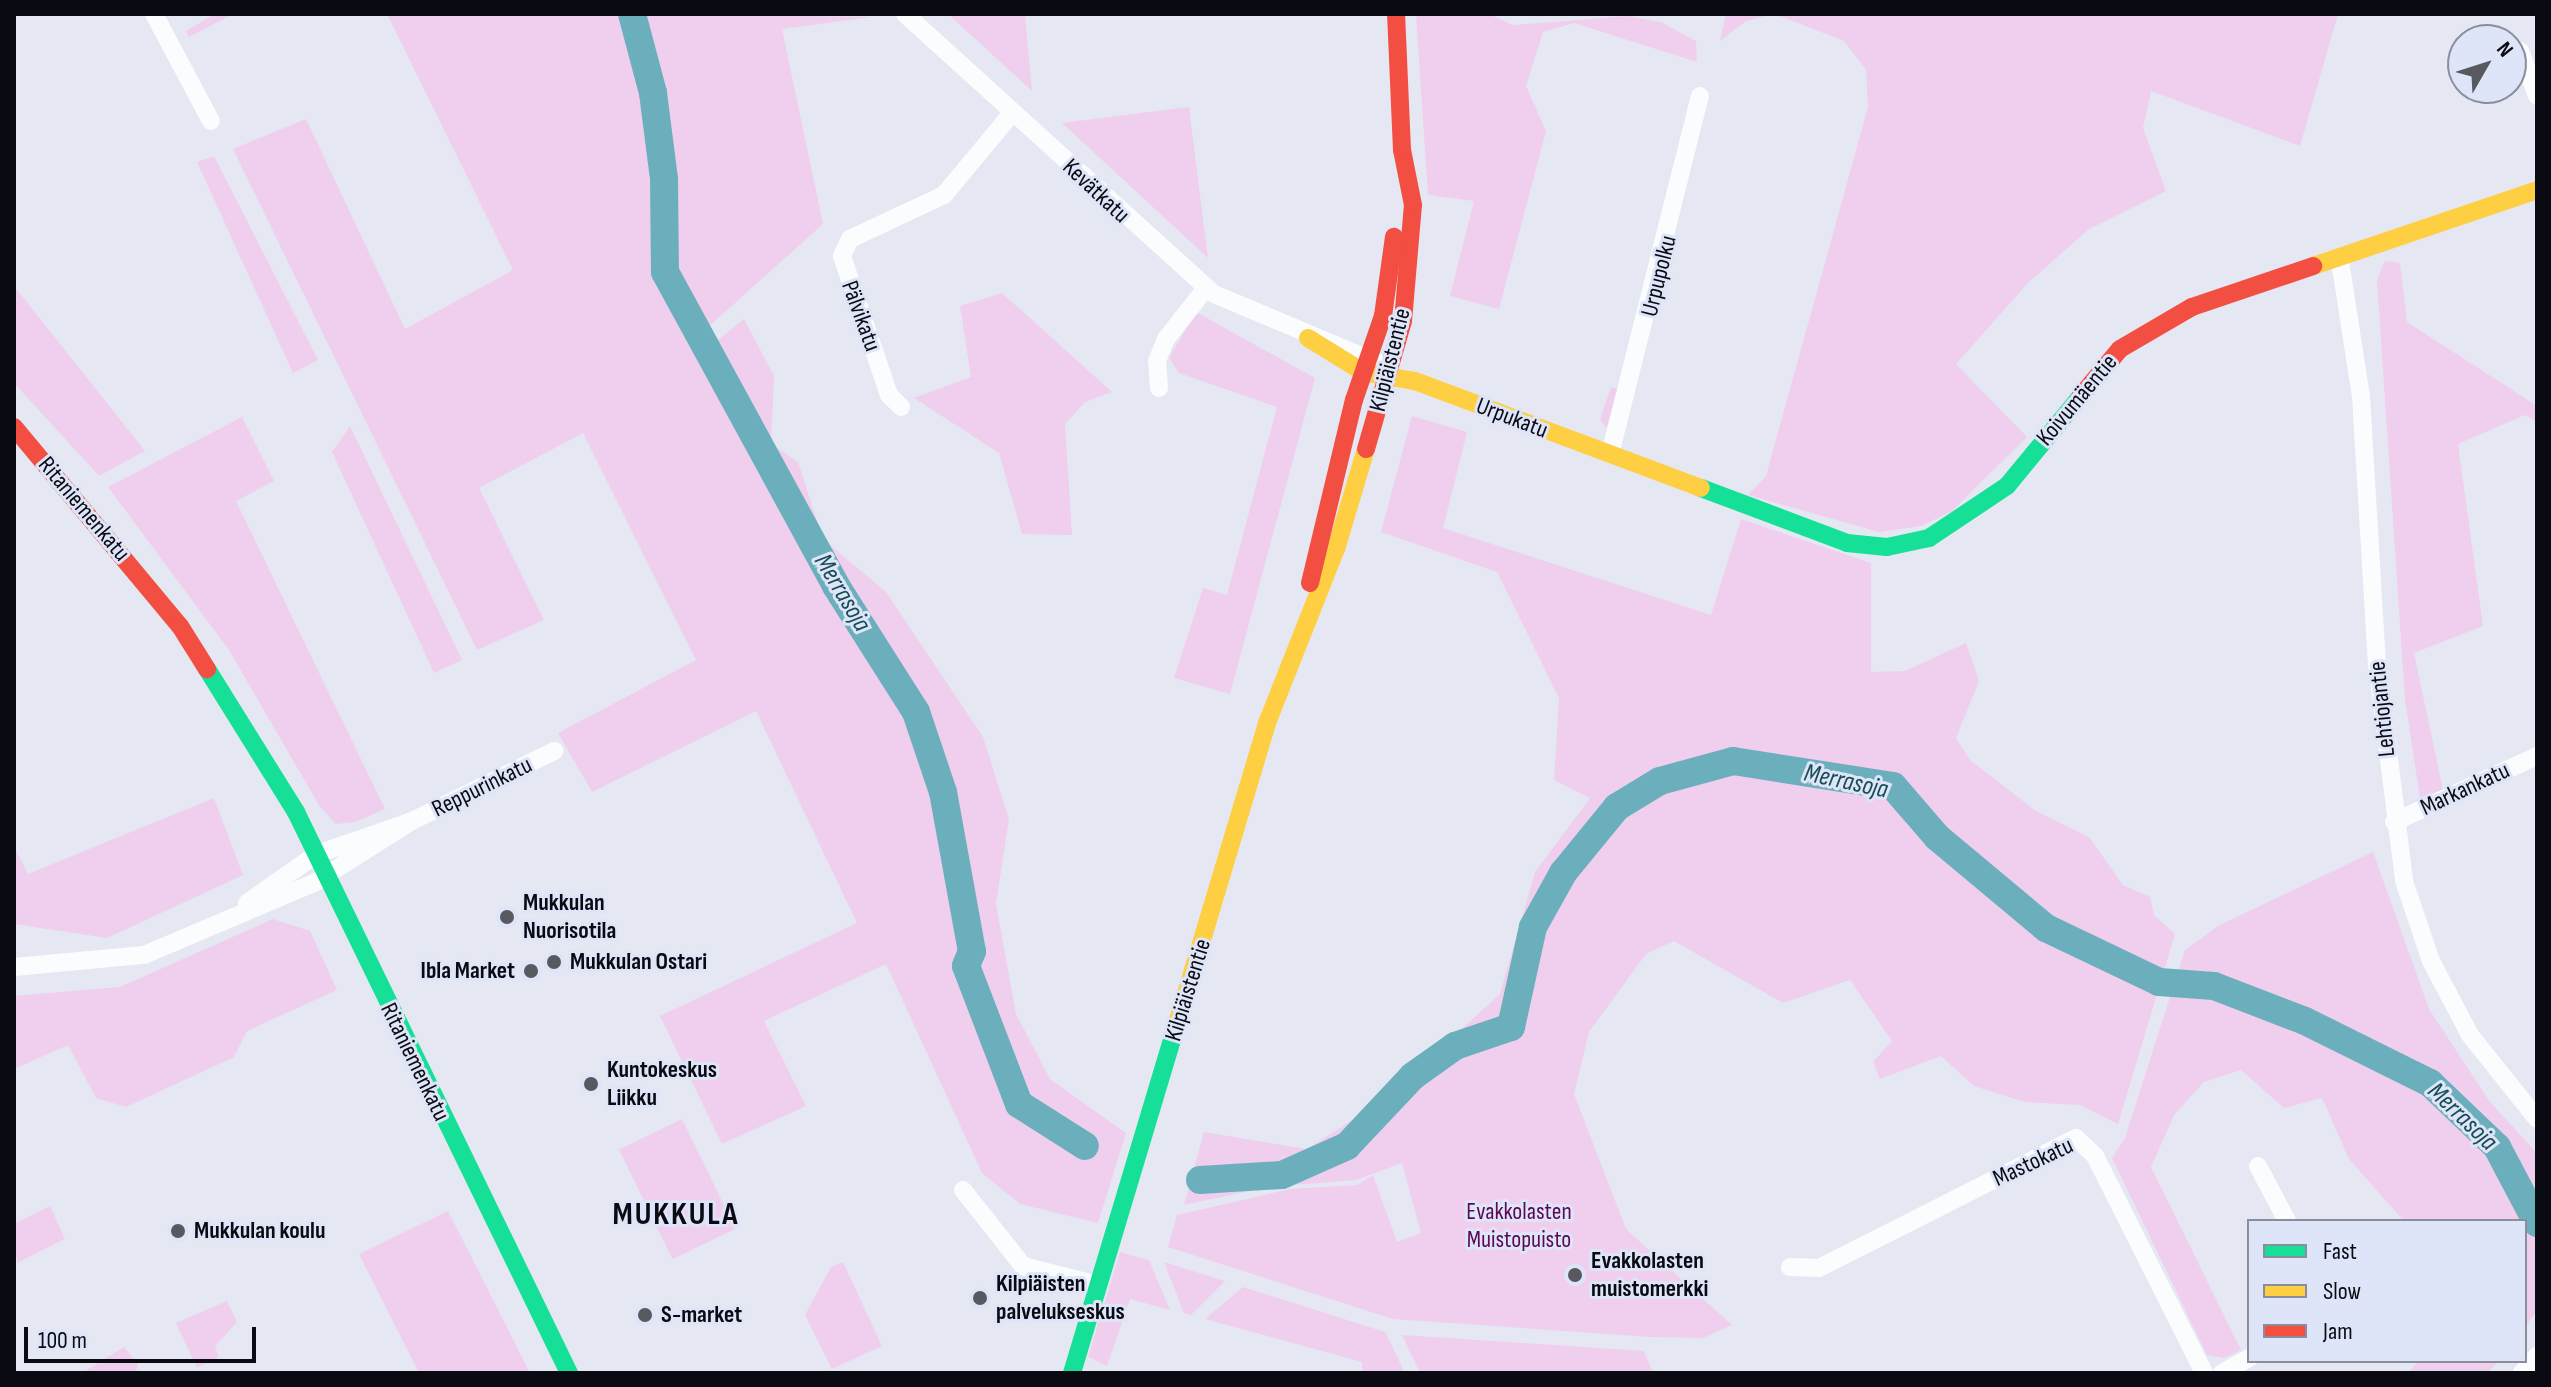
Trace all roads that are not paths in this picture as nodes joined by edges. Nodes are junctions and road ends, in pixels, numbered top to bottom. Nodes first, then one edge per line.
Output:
1 (154, 14) edge
2 (905, 14) edge
3 (1396, 14) edge
4 (2527, 70) edge
5 (1700, 96) dead end
6 (2537, 96) edge
7 (1012, 113) junction
8 (211, 121) dead end
9 (1402, 150) junction
10 (2537, 190) edge
11 (2340, 261) junction
12 (1206, 288) junction
13 (1366, 363) junction
14 (1390, 373) junction
15 (1159, 388) dead end
16 (901, 407) dead end
17 (14, 427) edge
18 (1610, 454) junction
19 (1634, 464) joint
20 (1307, 607) junction
21 (554, 751) dead end
22 (2537, 756) edge
23 (410, 822) junction
24 (2394, 822) junction
25 (310, 858) junction
26 (322, 880) junction
27 (242, 908) junction
28 (14, 967) edge
29 (2537, 1119) edge
30 (2258, 1166) dead end
31 (963, 1190) dead end
32 (2286, 1219) edge
33 (1790, 1267) dead end
34 (1098, 1285) junction
35 (2537, 1356) edge
36 (2247, 1359) edge
37 (555, 1373) edge
38 (569, 1373) edge
39 (1072, 1373) edge
40 (2204, 1373) edge
41 (2222, 1373) edge
42 (2522, 1373) edge

1 - 8 street
2 - 7 street, Kevätkatu
3 - 9 street, Kilpiäistentie
4 - 6 street
5 - 18 street, Urpupolku
7 - 12 street, Kevätkatu
7 - 16 street, Pälvikatu
9 - 13 street, Kilpiäistentie
9 - 14 street, Kilpiäistentie
10 - 11 street, Koivumäentie
11 - 19 street, Koivumäentie
11 - 24 street, Lehtiojantie
12 - 13 street, Kevätkatu
12 - 15 street
13 - 14 street, Kevätkatu
13 - 20 street, Kilpiäistentie
14 - 18 street, Urpukatu
14 - 20 street, Kilpiäistentie
17 - 25 street, Ritaniemenkatu
18 - 19 street, Urpukatu
20 - 34 street, Kilpiäistentie
21 - 23 street, Reppurinkatu
22 - 24 street, Markankatu
23 - 25 street, Reppurinkatu
23 - 26 street, Reppurinkatu
24 - 29 street, Lehtiojantie
25 - 26 street, Ritaniemenkatu
25 - 27 street, Reppurinkatu
26 - 27 street, Reppurinkatu
26 - 37 street, Ritaniemenkatu
26 - 38 street, Ritaniemenkatu
27 - 28 street
30 - 32 street
31 - 34 street
33 - 40 street, Mastokatu
34 - 39 street, Kilpiäistentie
35 - 42 street
36 - 41 street

